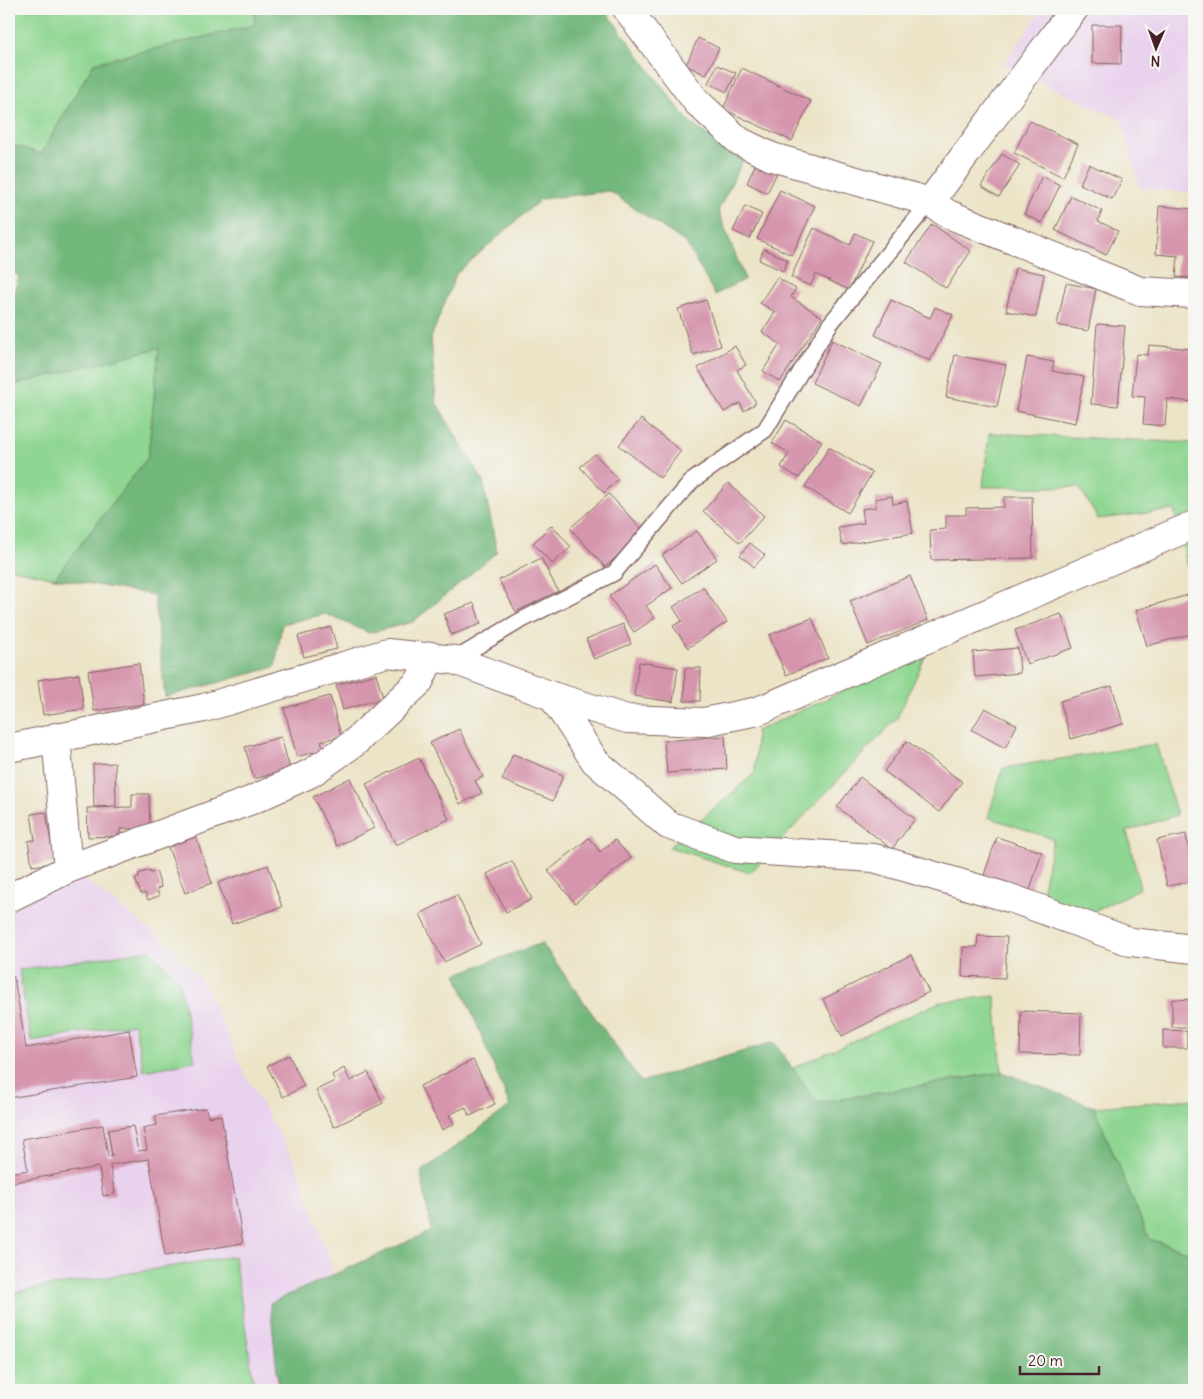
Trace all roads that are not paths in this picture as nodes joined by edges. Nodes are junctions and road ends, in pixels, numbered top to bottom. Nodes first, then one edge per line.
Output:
1 (627, 9) edge
2 (1074, 9) edge
3 (930, 202) junction
4 (1194, 294) edge
5 (1194, 526) edge
6 (442, 658) junction
7 (552, 696) junction
8 (56, 737) junction
9 (9, 748) edge
10 (68, 869) junction
11 (9, 898) edge
12 (1194, 949) edge

1 - 3 street
2 - 3 street
3 - 4 street
3 - 6 lane
5 - 7 street
6 - 7 street
6 - 8 street
6 - 10 street
7 - 12 street
8 - 9 street
8 - 10 street
10 - 11 street

